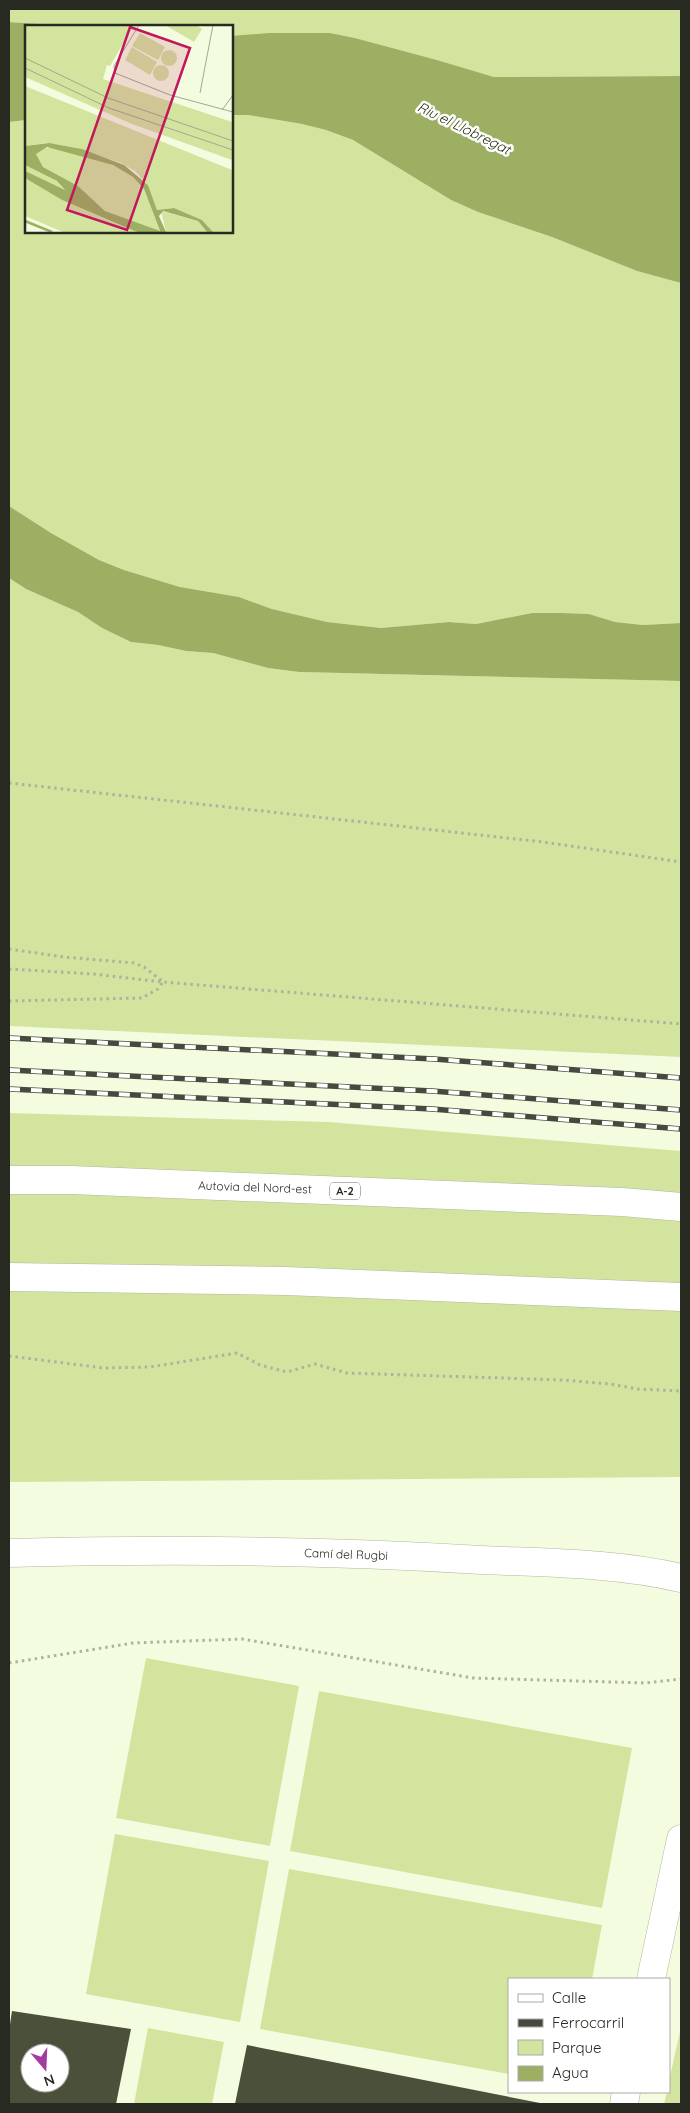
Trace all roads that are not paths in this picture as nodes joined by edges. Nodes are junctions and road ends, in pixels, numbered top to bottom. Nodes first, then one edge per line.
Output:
1 (9, 1180) edge
2 (681, 1207) edge
3 (9, 1277) edge
4 (681, 1297) edge
5 (9, 1553) edge
6 (681, 1578) edge
7 (681, 1839) edge
8 (651, 1978) edge

1 - 2 main road, Autovia del Nord-est / A-2
3 - 4 main road
5 - 6 main road, Camí del Rugbi
7 - 8 main road

